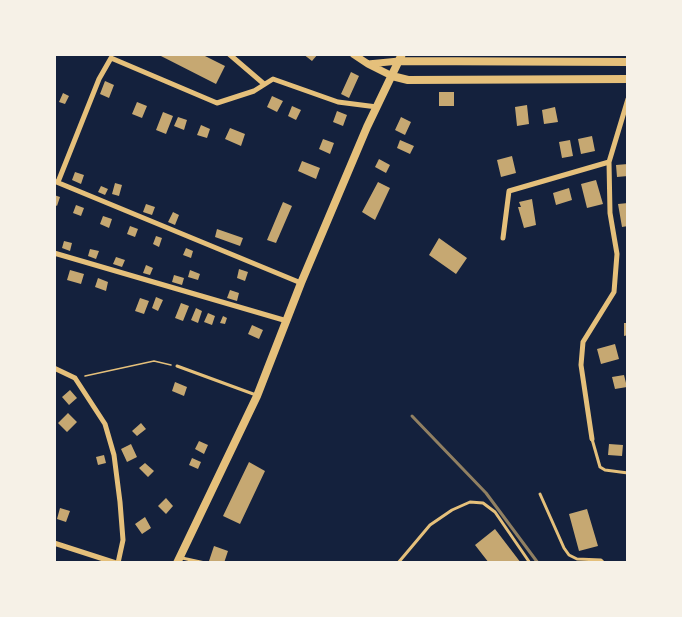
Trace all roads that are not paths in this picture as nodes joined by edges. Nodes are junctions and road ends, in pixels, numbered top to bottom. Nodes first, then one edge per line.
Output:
1 (229, 54) edge
2 (353, 54) edge
3 (401, 57) edge
4 (628, 63) edge
5 (368, 64) junction
6 (392, 76) junction
7 (628, 79) edge
8 (264, 84) junction
9 (628, 99) edge
10 (377, 107) junction
11 (609, 162) junction
12 (56, 181) edge
13 (504, 238) dead end
14 (54, 253) edge
15 (301, 283) junction
16 (286, 321) junction
17 (177, 366) road end
18 (54, 368) edge
19 (257, 396) junction
20 (592, 440) joint
21 (628, 473) edge
22 (540, 494) dead end
23 (54, 543) edge
24 (179, 560) edge
25 (117, 563) edge
26 (206, 563) edge
27 (398, 563) edge
28 (530, 563) edge
29 (604, 563) edge

1 - 8 street
2 - 5 street
3 - 4 main road
3 - 5 street
3 - 6 main road
5 - 6 street
6 - 7 main road
6 - 10 main road
8 - 10 street
8 - 12 street
9 - 11 street
10 - 15 main road
11 - 13 street
11 - 20 street
12 - 15 street
14 - 16 street
15 - 16 main road
16 - 19 main road
17 - 19 lane
18 - 25 street
19 - 24 main road
20 - 21 lane
22 - 29 lane
23 - 25 street
24 - 26 lane
27 - 28 lane

